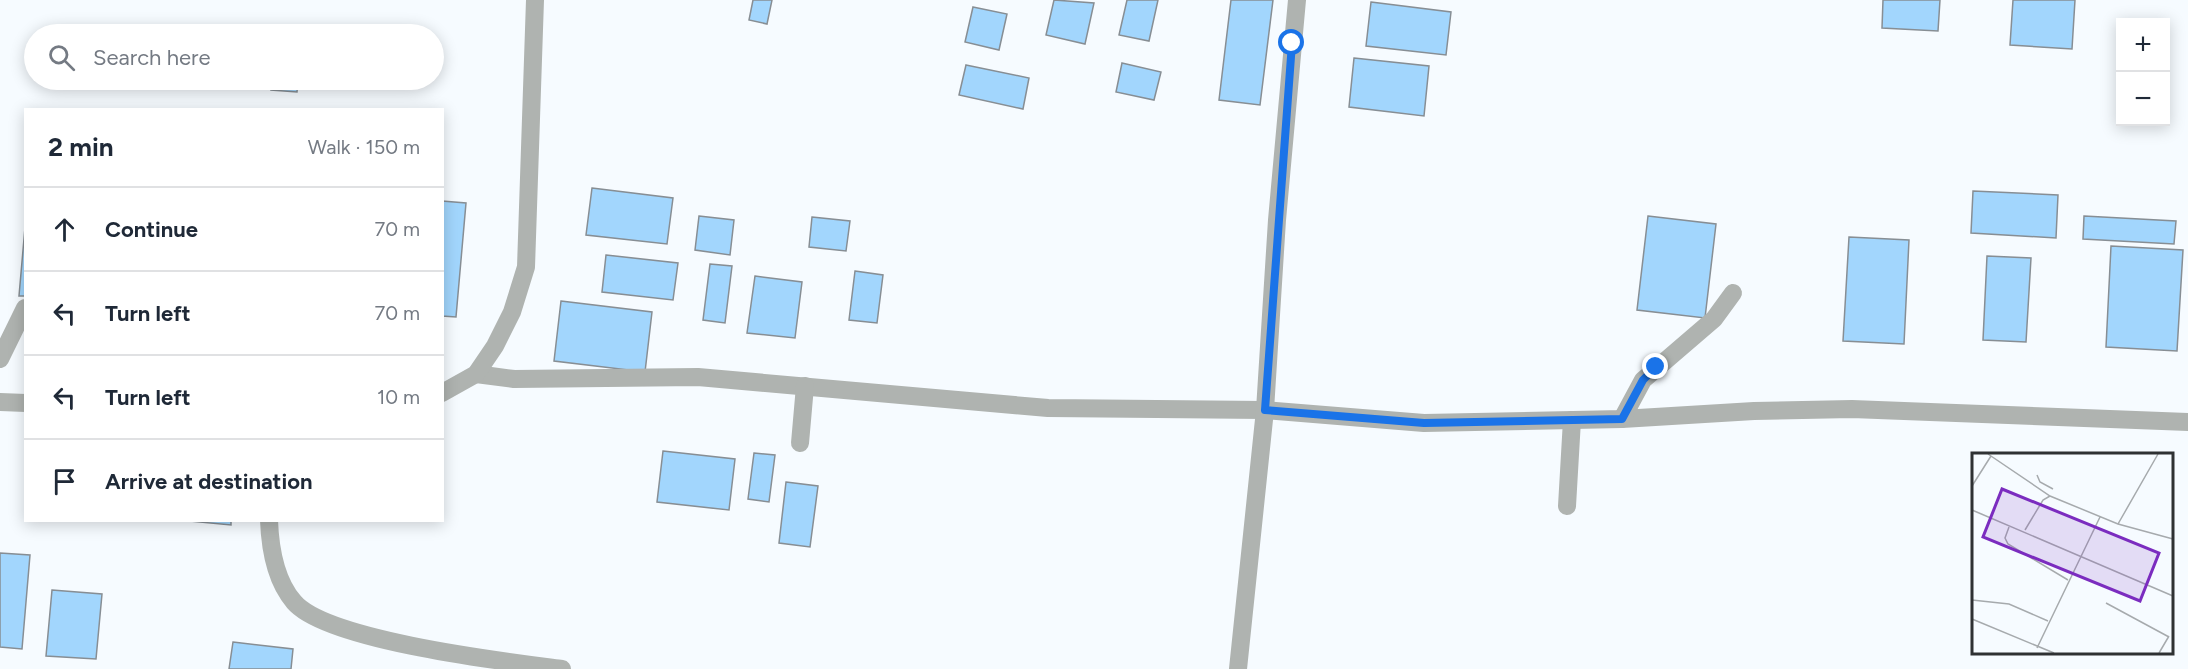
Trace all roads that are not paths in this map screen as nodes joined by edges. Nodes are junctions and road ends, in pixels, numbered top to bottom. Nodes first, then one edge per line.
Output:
1 (535, 0) edge
2 (1297, 0) edge
3 (1733, 293) dead end
4 (24, 310) edge
5 (0, 359) edge
6 (476, 374) junction
7 (805, 386) junction
8 (444, 392) edge
9 (0, 402) edge
10 (24, 403) edge
11 (1265, 410) junction
12 (1622, 419) junction
13 (1572, 420) junction
14 (2188, 422) edge
15 (800, 443) dead end
16 (1567, 506) dead end
17 (269, 522) edge
18 (562, 669) edge
19 (1238, 669) edge

1 - 6 street
2 - 11 street
3 - 12 street
4 - 5 street
6 - 7 street
6 - 8 street
7 - 11 street
7 - 15 street
9 - 10 street
11 - 13 street
11 - 19 street
12 - 13 street
12 - 14 street
13 - 16 street
17 - 18 street

